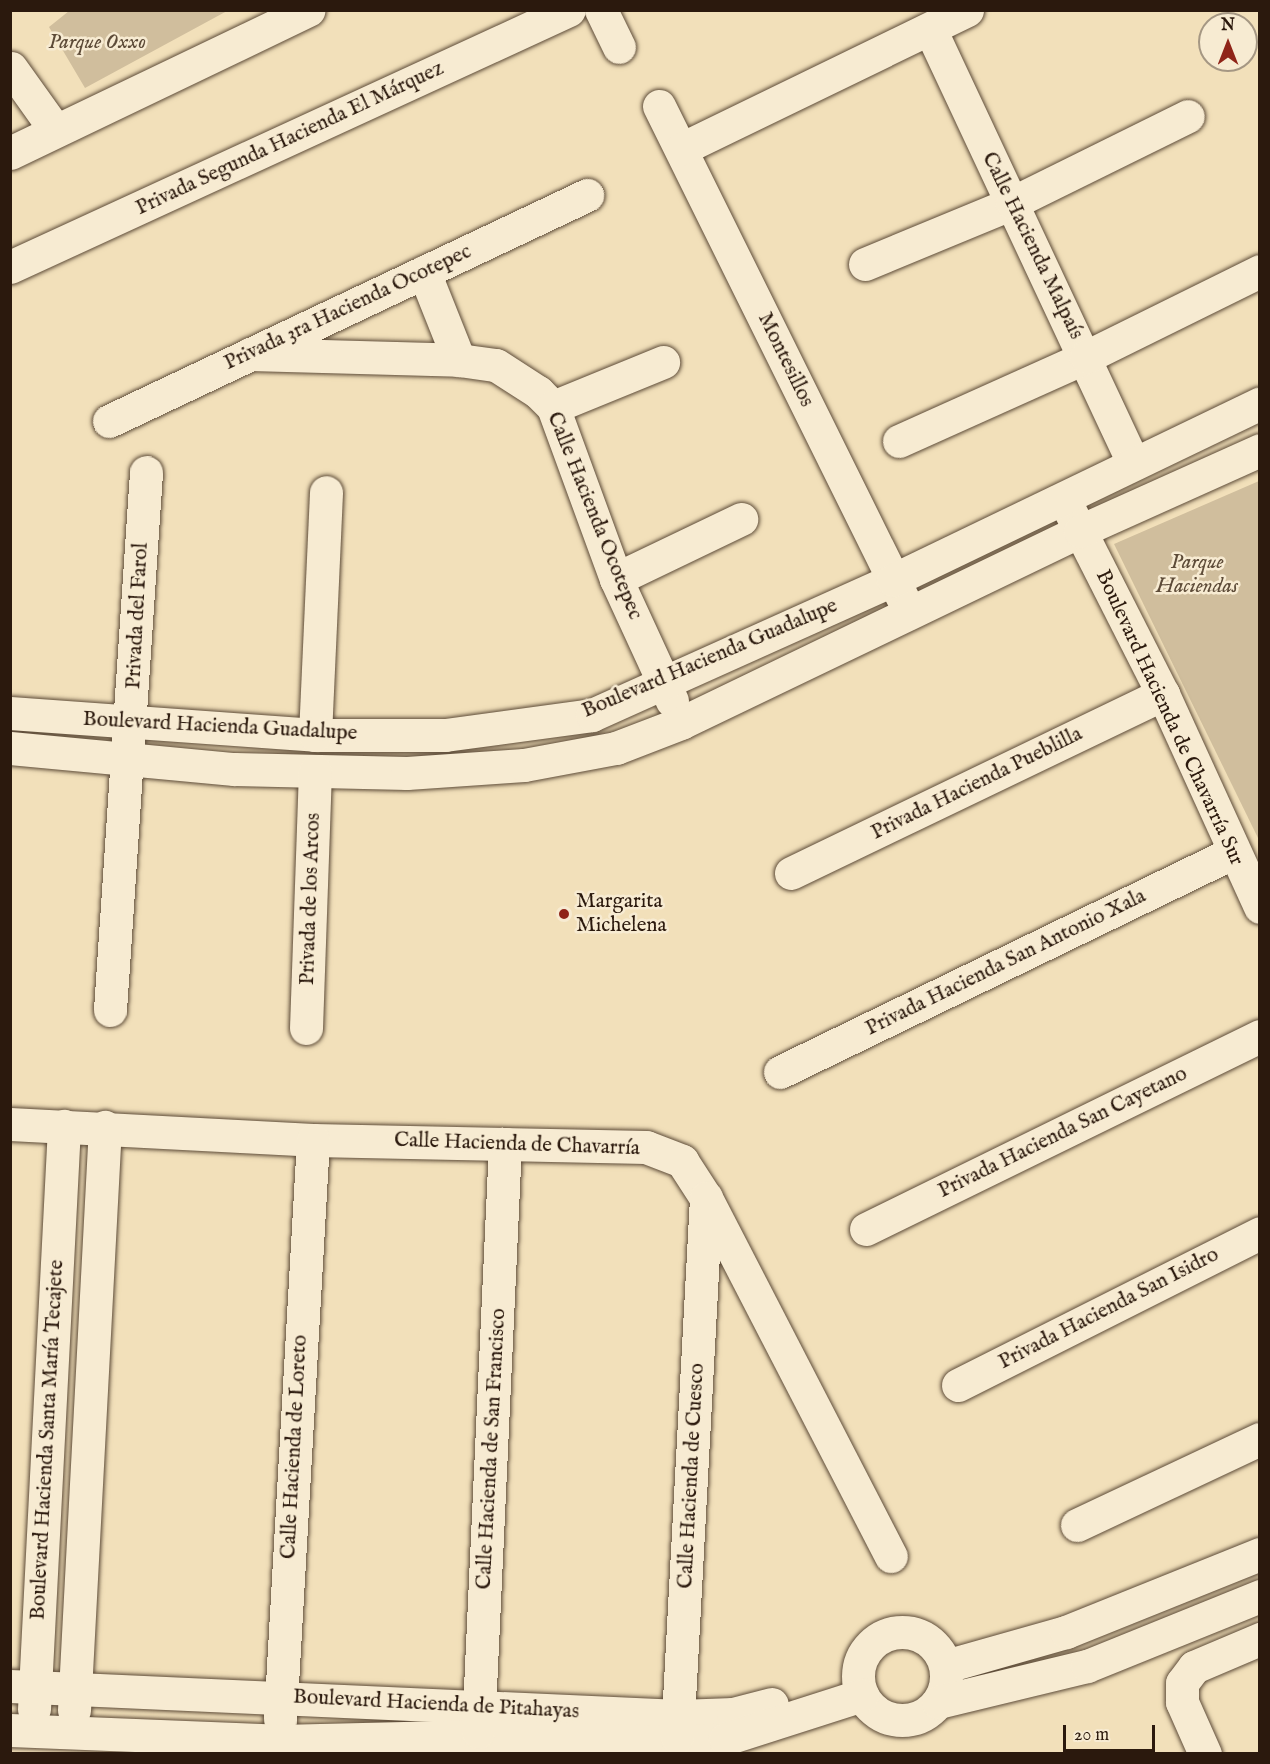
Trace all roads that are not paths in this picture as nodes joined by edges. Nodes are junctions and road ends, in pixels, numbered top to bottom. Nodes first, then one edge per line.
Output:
1 (308, 10) edge
2 (569, 10) edge
3 (601, 10) edge
4 (967, 10) edge
5 (930, 29) junction
6 (619, 47) dead end
7 (11, 68) edge
8 (659, 106) dead end
9 (1188, 116) dead end
10 (56, 131) junction
11 (681, 149) junction
12 (10, 153) edge
13 (587, 195) dead end
14 (1012, 203) junction
15 (865, 264) dead end
16 (10, 267) edge
17 (1260, 271) edge
18 (424, 272) junction
19 (250, 354) junction
20 (1086, 357) junction
21 (459, 360) junction
22 (663, 363) dead end
23 (1260, 403) edge
24 (553, 407) junction
25 (109, 421) dead end
26 (899, 441) dead end
27 (1260, 450) edge
28 (1133, 463) junction
29 (146, 472) dead end
30 (326, 492) dead end
31 (1064, 498) junction
32 (741, 519) dead end
33 (1080, 531) junction
34 (616, 579) junction
35 (893, 580) junction
36 (910, 615) junction
37 (664, 682) junction
38 (1163, 694) junction
39 (10, 713) edge
40 (681, 723) junction
41 (132, 724) junction
42 (315, 735) junction
43 (10, 748) edge
44 (128, 760) junction
45 (315, 771) junction
46 (1232, 854) junction
47 (791, 873) dead end
48 (1260, 907) edge
49 (110, 1010) dead end
50 (306, 1028) dead end
51 (1260, 1036) edge
52 (780, 1072) dead end
53 (10, 1124) edge
54 (64, 1126) junction
55 (105, 1127) junction
56 (313, 1140) junction
57 (506, 1144) junction
58 (706, 1198) junction
59 (866, 1229) dead end
60 (1260, 1233) edge
61 (958, 1385) dead end
62 (50, 1407) junction
63 (89, 1409) junction
64 (1260, 1439) edge
65 (1077, 1525) dead end
66 (1260, 1554) edge
67 (891, 1556) dead end
68 (1260, 1596) edge
69 (1260, 1640) edge
70 (946, 1666) junction
71 (23, 1686) edge
72 (75, 1688) junction
73 (860, 1688) junction
74 (281, 1697) junction
75 (939, 1702) junction
76 (478, 1733) edge
77 (677, 1737) edge
78 (26, 1738) edge
79 (72, 1743) edge
80 (279, 1747) edge
81 (1204, 1754) edge

1 - 10 street
2 - 16 street, Privada Segunda Hacienda El Márquez
3 - 6 street
4 - 5 street
5 - 11 street
5 - 14 street, Calle Hacienda Malpaís
7 - 10 street
8 - 11 street, Montesillos
9 - 14 street
10 - 12 street
11 - 35 street, Montesillos
13 - 18 street, Privada 3ra Hacienda Ocotepec
14 - 15 street
14 - 20 street, Calle Hacienda Malpaís
17 - 20 street
18 - 19 street, Privada 3ra Hacienda Ocotepec
18 - 21 street
19 - 21 street, Calle Hacienda Ocotepec
19 - 25 street, Privada 3ra Hacienda Ocotepec
20 - 26 street
20 - 28 street, Calle Hacienda Malpaís
21 - 24 street, Calle Hacienda Ocotepec
22 - 24 street
23 - 28 street, Boulevard Hacienda Guadalupe
24 - 34 street, Calle Hacienda Ocotepec
27 - 33 street, Boulevard Hacienda Guadalupe
28 - 31 street, Boulevard Hacienda Guadalupe
29 - 41 street, Privada del Farol
30 - 42 street
31 - 33 street, Boulevard Hacienda de Chavarría Sur
31 - 35 street, Boulevard Hacienda Guadalupe
32 - 34 street
33 - 36 street, Boulevard Hacienda Guadalupe
33 - 38 street, Boulevard Hacienda de Chavarría Sur
34 - 37 street, Calle Hacienda Ocotepec
35 - 36 street, Montesillos
35 - 37 street, Boulevard Hacienda Guadalupe
36 - 40 street, Boulevard Hacienda Guadalupe
37 - 40 street, Calle Hacienda Ocotepec
37 - 42 street, Boulevard Hacienda Guadalupe
38 - 46 street, Boulevard Hacienda de Chavarría Sur
38 - 47 street, Privada Hacienda Pueblilla
39 - 41 street, Boulevard Hacienda Guadalupe
40 - 45 street, Boulevard Hacienda Guadalupe
41 - 42 street, Boulevard Hacienda Guadalupe
41 - 44 street, Privada del Farol
43 - 44 street, Boulevard Hacienda Guadalupe
44 - 45 street, Boulevard Hacienda Guadalupe
44 - 49 street, Privada del Farol
45 - 50 street, Privada de los Arcos
46 - 48 street, Boulevard Hacienda de Chavarría Sur
46 - 52 street, Privada Hacienda San Antonio Xala
51 - 59 street, Privada Hacienda San Cayetano
53 - 54 street, Calle Hacienda de Chavarría
54 - 55 street, Calle Hacienda de Chavarría
54 - 62 street, Boulevard Hacienda Santa María Tecajete
55 - 56 street, Calle Hacienda de Chavarría
55 - 63 street, Boulevard Hacienda Santa María Tecajete
56 - 57 street, Calle Hacienda de Chavarría
56 - 74 street, Calle Hacienda de Loreto
57 - 58 street, Calle Hacienda de Chavarría
57 - 76 street, Calle Hacienda de San Francisco
58 - 67 street, Calle Hacienda de Chavarría
58 - 77 street, Calle Hacienda de Cuesco
60 - 61 street, Privada Hacienda San Isidro
62 - 63 street
62 - 71 street, Boulevard Hacienda Santa María Tecajete
63 - 72 street, Boulevard Hacienda Santa María Tecajete
64 - 65 street
66 - 70 street
68 - 75 street
69 - 81 street
70 - 73 street
70 - 75 street
71 - 72 street, Boulevard Hacienda de Pitahayas
71 - 78 street, Boulevard Hacienda Santa María Tecajete
72 - 74 street, Boulevard Hacienda de Pitahayas
72 - 79 street, Boulevard Hacienda Santa María Tecajete
73 - 75 street
73 - 77 street, Boulevard Hacienda de Pitahayas
74 - 76 street, Boulevard Hacienda de Pitahayas
74 - 80 street, Calle Hacienda de Loreto
76 - 77 street, Boulevard Hacienda de Pitahayas
76 - 80 street, Boulevard Hacienda de Pitahayas
78 - 79 street, Boulevard Hacienda de Pitahayas
79 - 80 street, Boulevard Hacienda de Pitahayas

